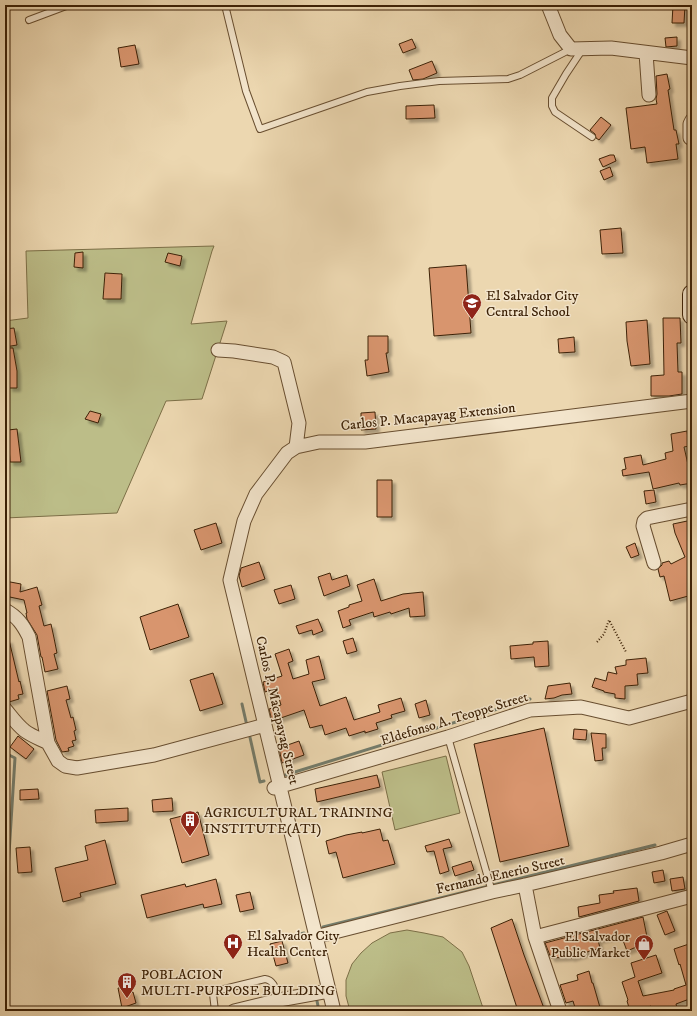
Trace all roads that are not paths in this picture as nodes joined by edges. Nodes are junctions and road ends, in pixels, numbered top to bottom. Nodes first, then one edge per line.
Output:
1 (69, 5) edge
2 (225, 5) edge
3 (548, 5) edge
4 (29, 20) dead end
5 (577, 48) junction
6 (646, 53) junction
7 (692, 58) edge
8 (649, 95) dead end
9 (692, 120) edge
10 (592, 137) dead end
11 (690, 138) dead end
12 (692, 295) edge
13 (692, 315) edge
14 (218, 350) dead end
15 (692, 401) edge
16 (296, 447) junction
17 (692, 509) edge
18 (654, 563) dead end
19 (5, 610) edge
20 (692, 701) edge
21 (5, 709) edge
22 (265, 725) junction
23 (448, 737) junction
24 (48, 743) junction
25 (277, 787) junction
26 (692, 844) edge
27 (525, 885) junction
28 (491, 890) junction
29 (692, 898) edge
30 (316, 937) junction
31 (536, 937) junction
32 (329, 991) junction
33 (279, 1000) junction
34 (215, 1011) edge
35 (234, 1011) edge
36 (334, 1011) edge
37 (560, 1011) edge

1 - 4 lane
2 - 5 lane
3 - 5 street
5 - 6 street
5 - 10 lane
6 - 7 street
6 - 8 street
9 - 11 street
12 - 13 street
14 - 16 street
15 - 16 street, Carlos P. Macapayag Extension
16 - 22 street, Carlos P. Macapayag Street
17 - 18 street
19 - 24 street
20 - 23 street, Eldefonso A. Teoppe Street
21 - 24 street
22 - 24 street
22 - 25 street, Carlos P. Macapayag Street
23 - 25 street, Eldefonso A. Teoppe Street
23 - 28 lane
25 - 30 street, Carlos P. Macapayag Street
26 - 27 street, Fernando Enerio Street
27 - 28 street, Fernando Enerio Street
27 - 31 street
28 - 30 street, Fernando Enerio Street
29 - 31 street
30 - 32 street, Carlos P. Macapayag Street
31 - 37 street
32 - 33 street
32 - 36 street, Carlos P. Macapayag Street
33 - 34 lane
33 - 35 street

